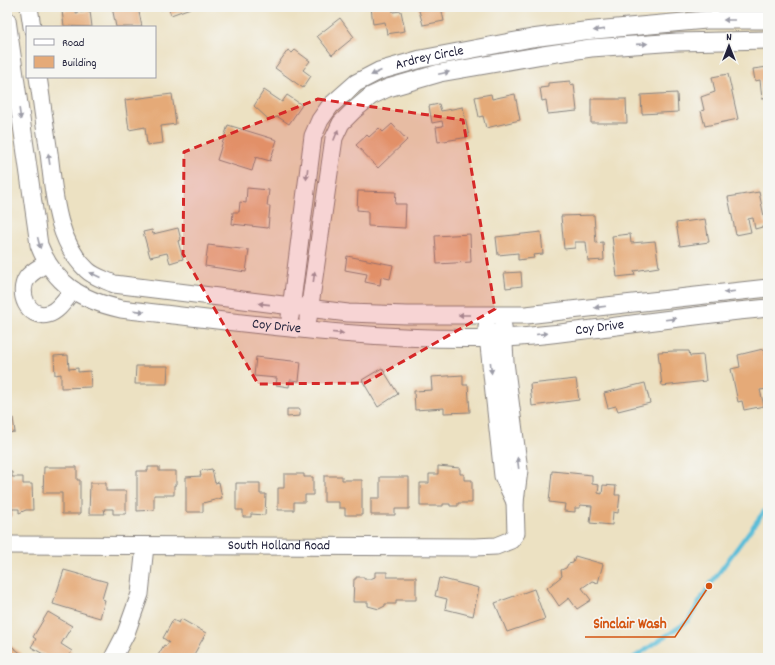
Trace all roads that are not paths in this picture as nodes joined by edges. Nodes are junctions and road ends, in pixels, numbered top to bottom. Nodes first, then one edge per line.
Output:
1 (29, 7) edge
2 (7, 20) edge
3 (768, 20) edge
4 (32, 26) edge
5 (768, 40) edge
6 (38, 78) edge
7 (47, 263) junction
8 (768, 288) edge
9 (73, 290) junction
10 (291, 306) junction
11 (768, 308) edge
12 (310, 309) junction
13 (494, 315) junction
14 (288, 328) junction
15 (306, 329) junction
16 (495, 338) junction
17 (7, 545) edge
18 (145, 546) junction
19 (113, 658) edge

1 - 4 street
2 -> 7 street, Coy Drive
3 -> 10 street, Ardrey Circle
12 -> 5 street, Ardrey Circle
10 -> 6 street, Coy Drive
7 - 9 street, Coy Drive
7 - 9 street
8 -> 13 street, Coy Drive
9 -> 14 street, Coy Drive
10 - 12 street, Coy Drive
10 - 14 street, Ardrey Circle
16 -> 11 street, Coy Drive
13 -> 12 street, Coy Drive
12 - 15 street, Ardrey Circle
13 - 16 street, South Holland Road
14 - 15 street, Coy Drive
15 -> 16 street, Coy Drive
16 - 18 street, South Holland Road
17 - 18 street, South Holland Road
18 - 19 street

